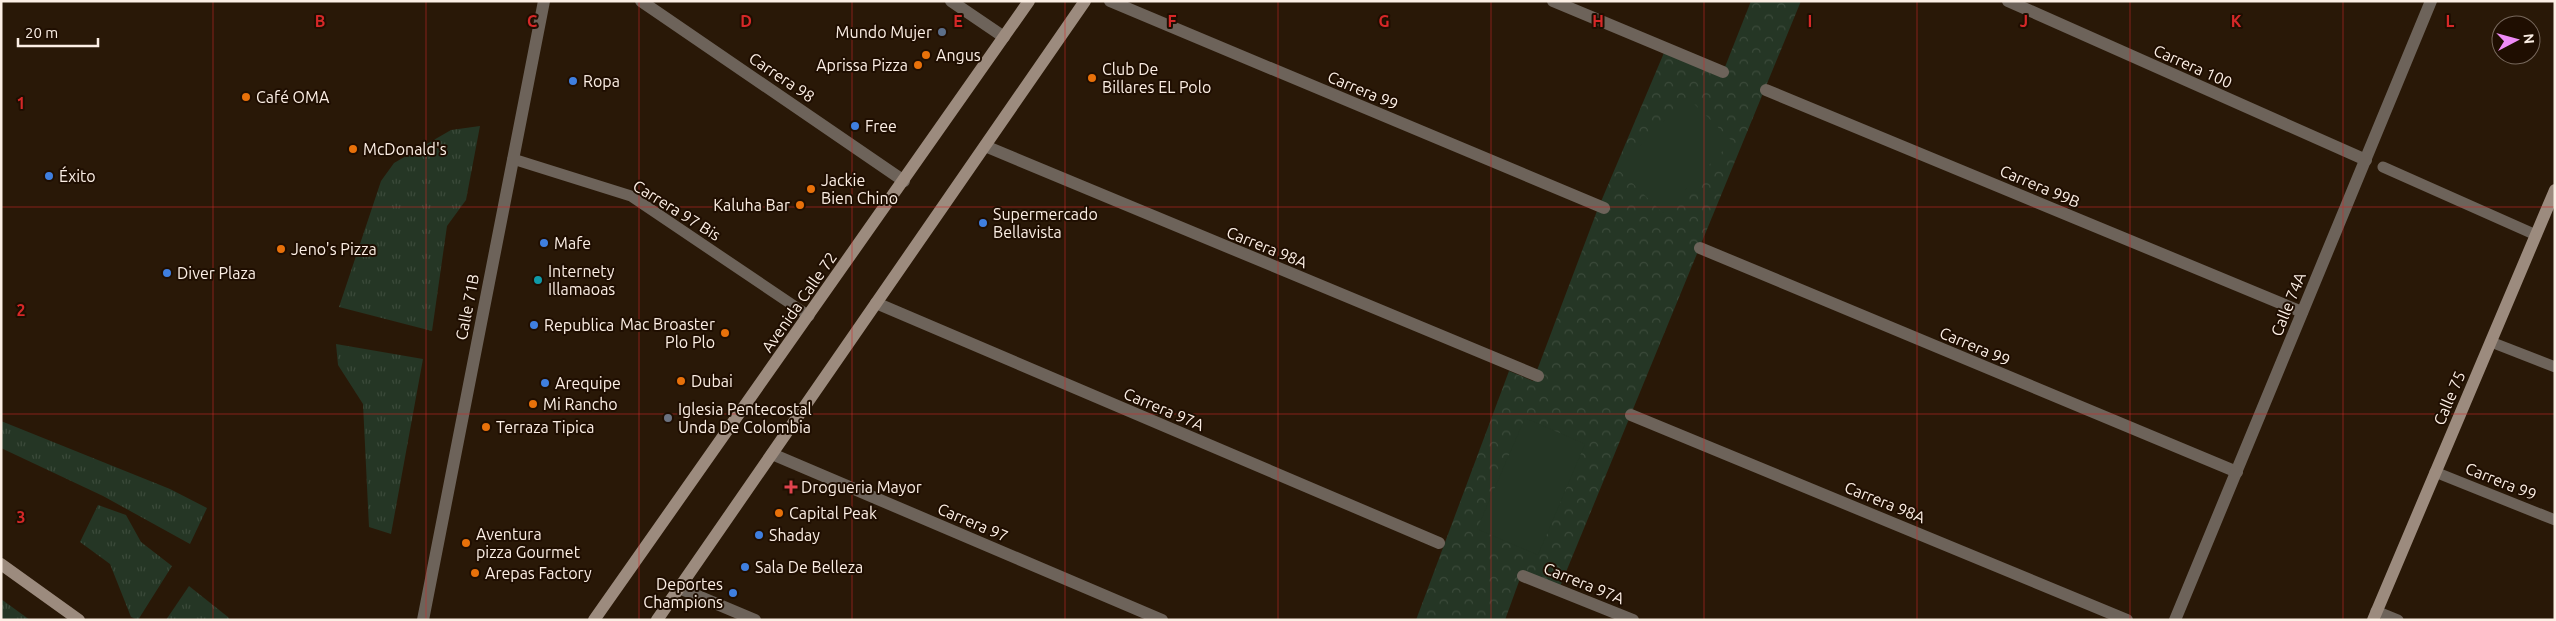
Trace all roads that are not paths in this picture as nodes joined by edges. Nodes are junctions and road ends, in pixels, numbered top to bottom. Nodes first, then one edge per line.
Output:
1 (544, 1) edge
2 (641, 1) edge
3 (951, 1) edge
4 (1029, 1) edge
5 (1085, 1) edge
6 (1110, 1) edge
7 (1553, 1) edge
8 (2008, 1) edge
9 (2427, 3) edge
10 (1004, 37) junction
11 (1723, 72) dead end
12 (1766, 90) dead end
13 (985, 146) junction
14 (513, 159) junction
15 (2366, 160) junction
16 (2383, 167) dead end
17 (904, 180) junction
18 (2554, 195) edge
19 (1604, 208) dead end
20 (2536, 235) junction
21 (1700, 248) dead end
22 (876, 304) junction
23 (2302, 312) junction
24 (809, 316) junction
25 (2491, 342) junction
26 (2555, 367) edge
27 (1538, 376) dead end
28 (1631, 415) dead end
29 (772, 454) junction
30 (2236, 472) junction
31 (2435, 472) junction
32 (2555, 520) edge
33 (1440, 543) dead end
34 (1, 564) edge
35 (1523, 576) dead end
36 (680, 588) junction
37 (2374, 615) edge
38 (77, 619) edge
39 (424, 620) edge
40 (594, 620) edge
41 (657, 620) edge
42 (755, 620) edge
43 (1162, 620) edge
44 (1633, 620) edge
45 (2127, 620) edge
46 (2175, 620) edge
47 (2398, 620) edge

1 - 14 street, Calle 71B
2 - 17 street, Carrera 98
3 - 10 street
4 - 10 main road, Avenida Calle 72
5 - 13 main road
6 - 19 street, Carrera 99
7 - 11 street
8 - 15 street, Carrera 100
9 - 15 street, Calle 74A
10 - 17 main road, Avenida Calle 72
12 - 23 street, Carrera 99B
13 - 22 main road
13 - 27 street, Carrera 98A
14 - 24 lane, Carrera 97 Bis
14 - 39 street, Calle 71B
15 - 23 street, Calle 74A
16 - 20 lane
17 - 24 main road, Avenida Calle 72
18 - 20 main road, Calle 75
20 - 25 main road, Calle 75
21 - 30 street, Carrera 99
22 - 29 main road
22 - 33 street, Carrera 97A
23 - 30 street, Calle 74A
24 - 40 main road, Avenida Calle 72
25 - 26 lane
25 - 31 main road, Calle 75
28 - 45 street, Carrera 98A
29 - 36 main road
29 - 43 street, Carrera 97
30 - 46 street, Calle 74A
31 - 32 lane, Carrera 99
31 - 37 main road, Calle 75
34 - 38 main road
35 - 44 street, Carrera 97A
36 - 41 main road
36 - 42 street
37 - 47 lane

